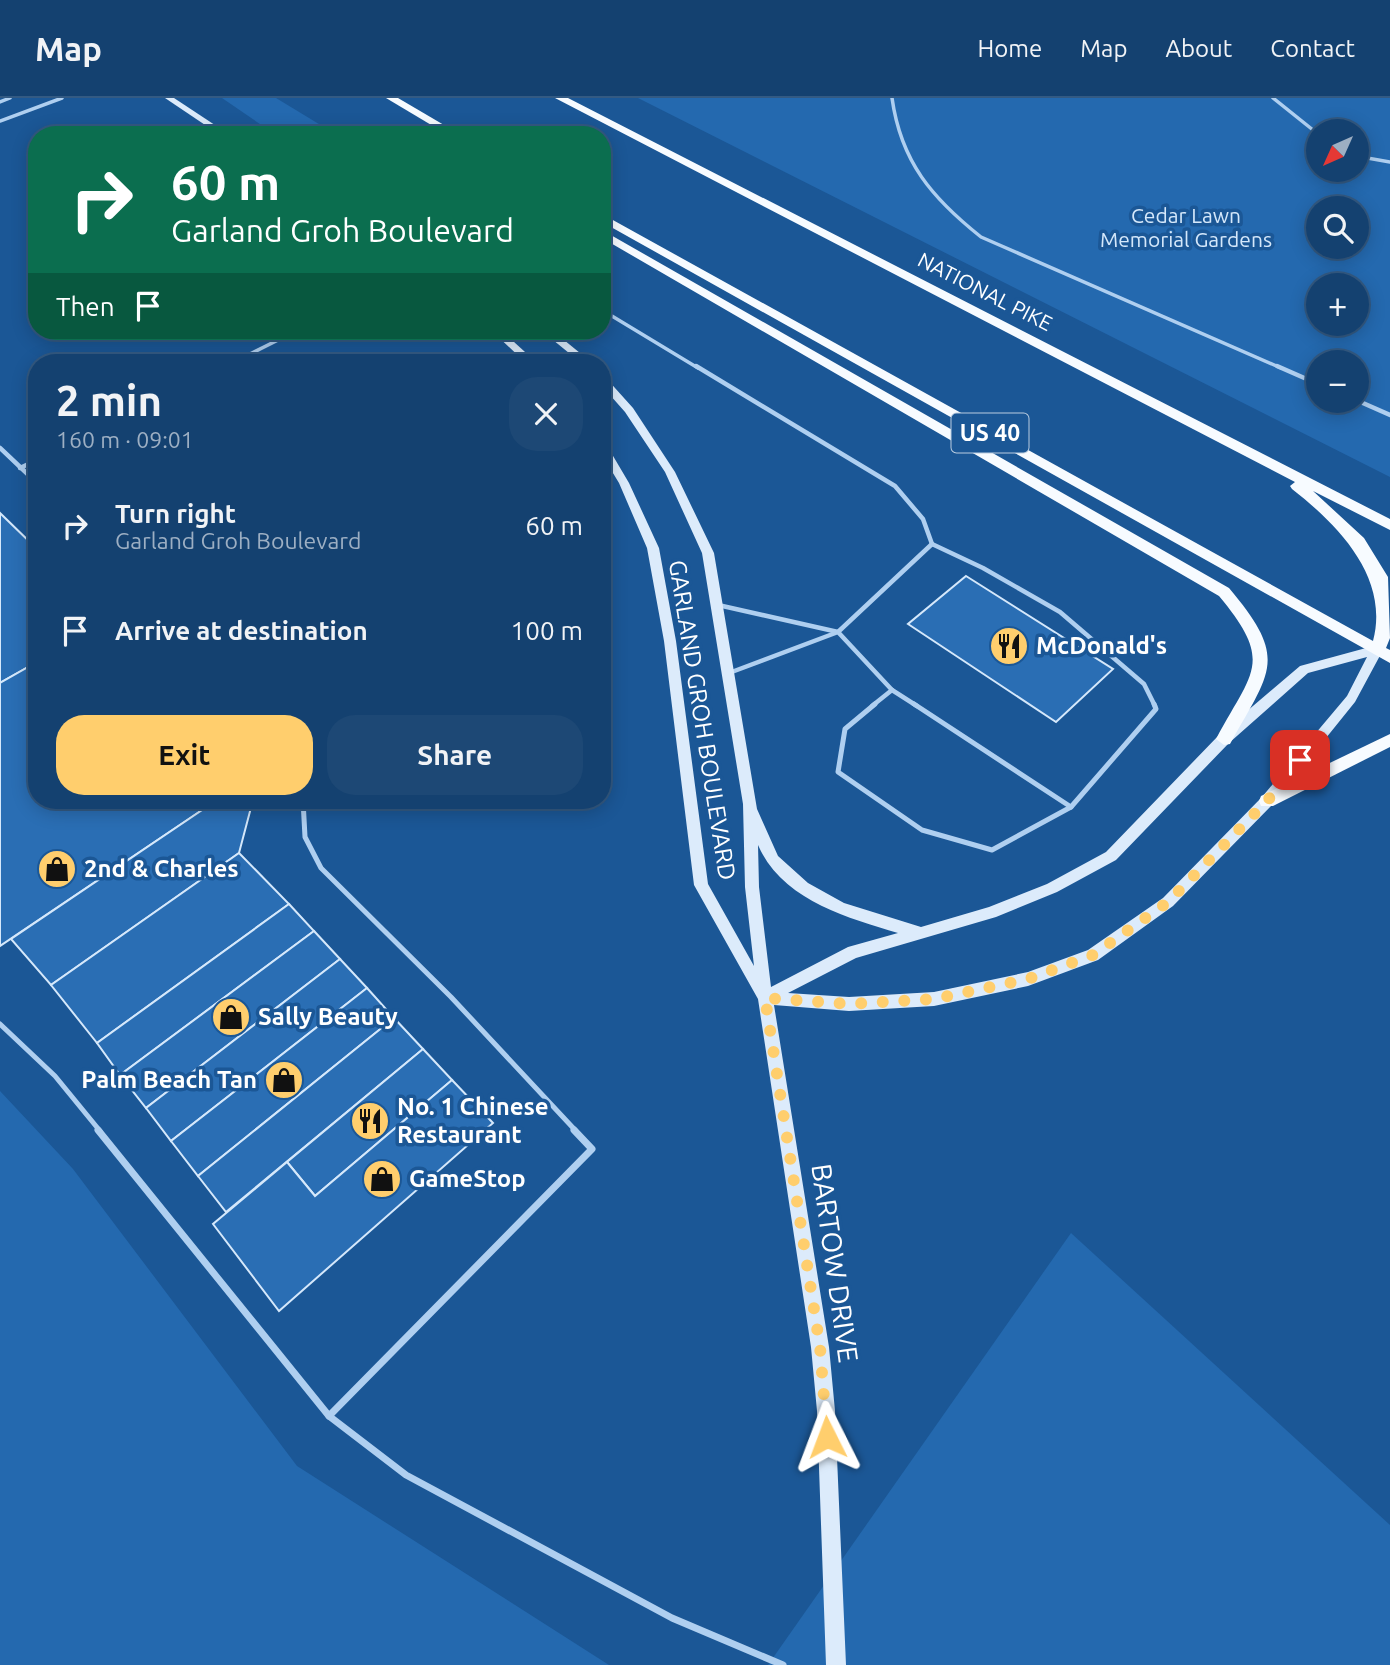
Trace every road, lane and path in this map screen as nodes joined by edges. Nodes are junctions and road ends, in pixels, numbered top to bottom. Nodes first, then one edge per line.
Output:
1 (10, 98) edge
2 (62, 98) edge
3 (169, 98) edge
4 (391, 98) edge
5 (560, 98) edge
6 (892, 98) edge
7 (1273, 98) edge
8 (0, 102) edge
9 (0, 121) edge
10 (1306, 124) edge
11 (212, 126) edge
12 (440, 126) edge
13 (1369, 159) edge
14 (1390, 163) edge
15 (611, 221) edge
16 (611, 238) edge
17 (611, 315) edge
18 (278, 340) edge
19 (507, 340) edge
20 (558, 340) edge
21 (250, 354) edge
22 (522, 354) edge
23 (576, 354) edge
24 (1306, 379) edge
25 (611, 390) edge
26 (1369, 406) edge
27 (1390, 415) edge
28 (0, 448) edge
29 (1249, 451) junction
30 (611, 461) edge
31 (28, 464) edge
32 (20, 468) junction
33 (28, 475) edge
34 (1390, 525) edge
35 (932, 544) junction
36 (716, 604) junction
37 (838, 632) junction
38 (1386, 651) edge
39 (727, 673) junction
40 (892, 690) junction
41 (1224, 739) junction
42 (1390, 740) edge
43 (1267, 801) junction
44 (750, 804) junction
45 (1071, 807) junction
46 (303, 809) edge
47 (919, 932) junction
48 (765, 998) junction
49 (0, 1024) edge
50 (329, 1416) junction
51 (783, 1665) edge
52 (836, 1665) edge

1 - 8 lane
2 - 9 lane
3 - 11 street
4 - 12 main road
5 - 29 main road, NATIONAL PIKE
6 - 24 lane
7 - 10 lane
13 - 14 lane
15 - 38 main road, US 40
16 - 41 main road
17 - 35 lane
18 - 21 lane
19 - 22 street
20 - 23 street
25 - 36 street, GARLAND GROH BOULEVARD
26 - 27 lane
28 - 32 lane
29 - 34 main road, NATIONAL PIKE
29 - 38 main road
30 - 48 street, GARLAND GROH BOULEVARD
31 - 32 lane
32 - 33 lane
35 - 37 lane
35 - 45 lane
36 - 37 lane
36 - 39 street, GARLAND GROH BOULEVARD
37 - 39 lane
37 - 40 lane
38 - 41 street
38 - 43 street
39 - 44 street, GARLAND GROH BOULEVARD
40 - 45 lane
40 - 45 lane
41 - 47 street
42 - 43 main road
43 - 48 street
44 - 47 street
44 - 48 street, GARLAND GROH BOULEVARD
46 - 50 lane
47 - 48 street
48 - 52 street, BARTOW DRIVE
49 - 50 lane
50 - 51 lane

